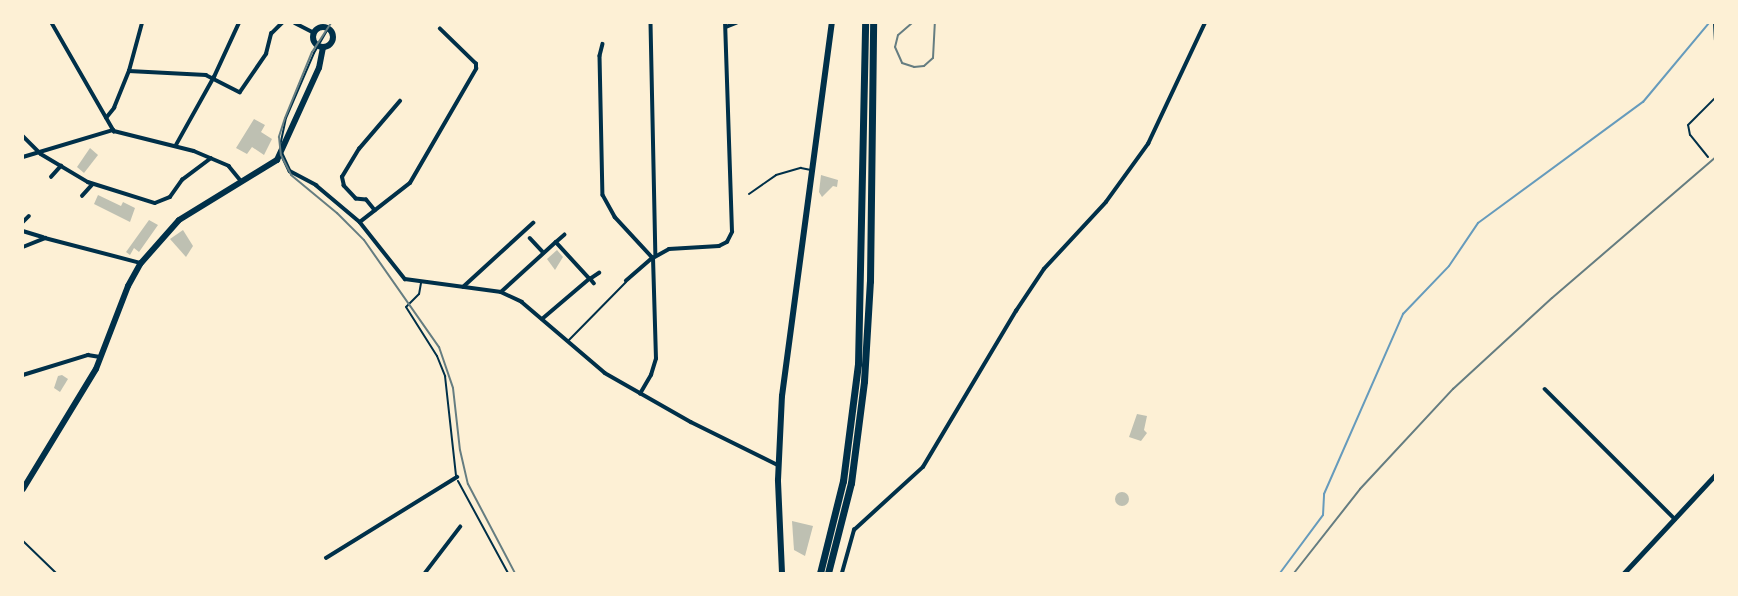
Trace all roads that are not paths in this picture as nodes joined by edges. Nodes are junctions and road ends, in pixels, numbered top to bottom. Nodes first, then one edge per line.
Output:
1 (51, 23) edge
2 (142, 23) edge
3 (239, 23) edge
4 (282, 23) edge
5 (295, 23) edge
6 (651, 23) edge
7 (736, 23) edge
8 (832, 23) edge
9 (865, 23) edge
10 (873, 23) edge
11 (1205, 23) edge
12 (726, 25) edge
13 (330, 26) edge
14 (440, 29) dead end
15 (315, 33) junction
16 (603, 44) dead end
17 (320, 46) junction
18 (129, 71) junction
19 (214, 77) junction
20 (400, 101) dead end
21 (106, 118) junction
22 (113, 130) junction
23 (23, 136) edge
24 (176, 145) junction
25 (41, 154) junction
26 (282, 154) junction
27 (23, 158) edge
28 (211, 158) junction
29 (61, 166) junction
30 (814, 170) junction
31 (51, 177) dead end
32 (241, 181) junction
33 (93, 185) junction
34 (749, 194) dead end
35 (82, 197) dead end
36 (375, 211) junction
37 (29, 216) dead end
38 (23, 222) edge
39 (360, 222) junction
40 (533, 223) dead end
41 (23, 231) edge
42 (564, 235) dead end
43 (45, 238) junction
44 (530, 238) dead end
45 (556, 242) junction
46 (23, 247) edge
47 (543, 252) junction
48 (655, 257) junction
49 (141, 263) junction
50 (599, 273) dead end
51 (590, 279) junction
52 (627, 281) joint
53 (421, 282) junction
54 (594, 284) dead end
55 (464, 287) junction
56 (501, 292) junction
57 (543, 319) junction
58 (568, 341) junction
59 (102, 358) junction
60 (23, 375) edge
61 (1545, 389) dead end
62 (640, 394) junction
63 (778, 465) junction
64 (1715, 475) edge
65 (457, 477) joint
66 (23, 489) edge
67 (1675, 519) junction
68 (460, 527) dead end
69 (23, 541) edge
70 (326, 558) dead end
71 (56, 573) edge
72 (425, 573) edge
73 (782, 573) edge
74 (820, 573) edge
75 (828, 573) edge
76 (842, 573) edge
77 (1624, 573) edge

1 - 21 street
2 - 18 street
3 - 19 street
4 - 19 street
5 - 15 street
6 - 48 street
7 - 12 street
8 - 30 main road
9 - 74 highway
10 - 75 highway
11 - 76 street
12 - 48 street
13 - 15 main road
13 - 17 main road
14 - 36 street
15 - 17 main road
16 - 48 street
17 - 26 main road
17 - 26 lane
18 - 19 street
18 - 21 street
19 - 24 street
20 - 36 street
21 - 22 street
22 - 24 street
22 - 25 street
23 - 25 street
24 - 28 street
25 - 27 street
25 - 29 street
26 - 32 main road
26 - 39 street
28 - 32 street
28 - 33 street
29 - 31 street
29 - 33 street
30 - 34 lane
30 - 63 main road
32 - 49 main road
33 - 35 street
36 - 39 street
37 - 38 street
39 - 53 street
40 - 55 street
41 - 43 street
42 - 45 street
43 - 46 street
43 - 49 street
44 - 47 street
45 - 47 street
45 - 51 street
47 - 56 street
48 - 52 street
48 - 62 street
49 - 59 main road
50 - 51 street
51 - 54 street
51 - 57 street
52 - 58 lane
53 - 55 street
53 - 65 lane
55 - 56 street
56 - 57 street
57 - 58 street
58 - 62 street
59 - 60 street
59 - 66 main road
61 - 67 street
62 - 63 street
63 - 73 main road
64 - 67 street
65 - 70 street
67 - 77 street
68 - 72 street
69 - 71 lane

